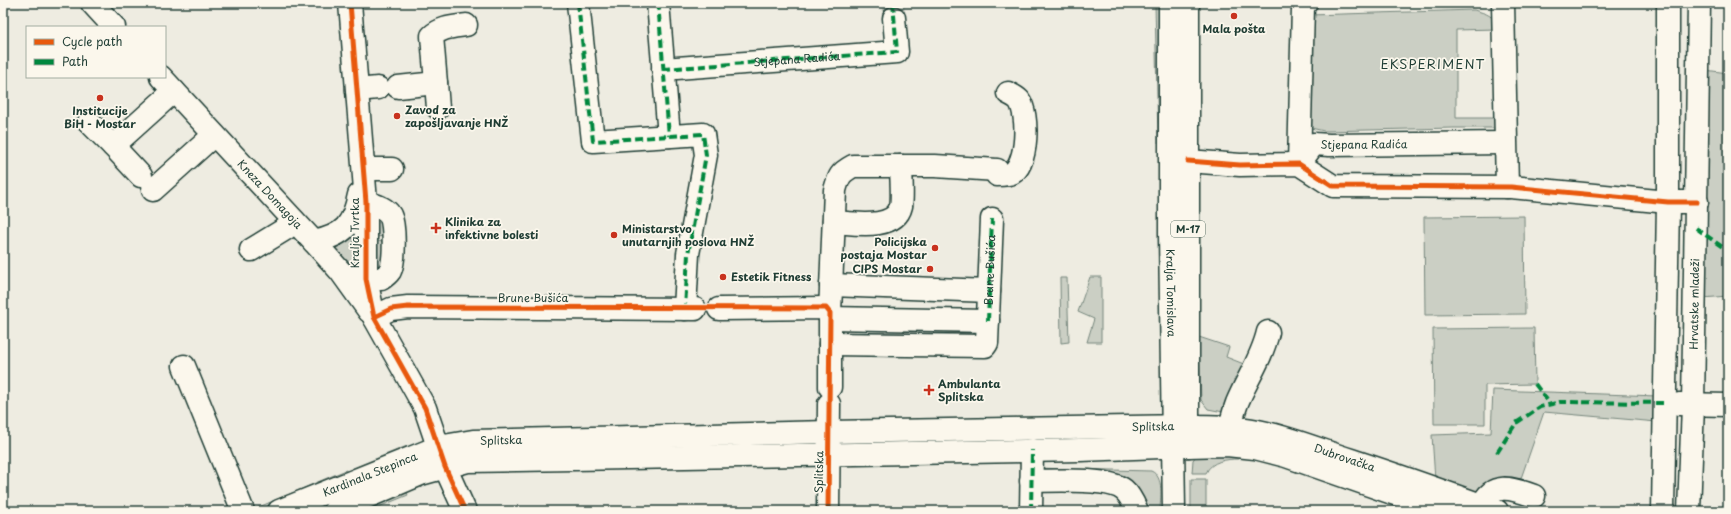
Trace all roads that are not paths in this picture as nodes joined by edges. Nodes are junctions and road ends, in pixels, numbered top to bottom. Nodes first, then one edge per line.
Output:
1 (92, 3) edge
2 (350, 3) edge
3 (578, 3) edge
4 (658, 3) edge
5 (1170, 3) edge
6 (1188, 3) edge
7 (1306, 3) edge
8 (1503, 3) edge
9 (1668, 3) edge
10 (1699, 3) edge
11 (108, 16) edge
12 (894, 18) tunnel mouth
13 (466, 25) dead end
14 (663, 69) junction
15 (436, 83) junction
16 (167, 84) edge
17 (378, 88) junction
18 (1008, 93) dead end
19 (438, 108) dead end
20 (89, 122) dead end
21 (214, 135) junction
22 (669, 136) junction
23 (1505, 143) junction
24 (113, 146) junction
25 (1188, 161) junction
26 (1299, 164) junction
27 (901, 166) junction
28 (392, 169) dead end
29 (364, 171) junction
30 (1507, 187) junction
31 (1668, 202) junction
32 (1697, 202) junction
33 (992, 218) dead end
34 (294, 221) junction
35 (834, 222) junction
36 (314, 242) junction
37 (251, 250) dead end
38 (341, 272) junction
39 (366, 279) junction
40 (832, 285) junction
41 (989, 292) junction
42 (719, 309) dead end
43 (830, 315) junction
44 (373, 320) junction
45 (988, 321) junction
46 (1268, 332) dead end
47 (830, 344) junction
48 (184, 366) dead end
49 (1664, 403) junction
50 (1693, 405) junction
51 (1728, 405) edge
52 (1230, 427) junction
53 (829, 432) junction
54 (1181, 436) junction
55 (953, 441) junction
56 (885, 442) junction
57 (1032, 450) junction
58 (829, 454) junction
59 (442, 457) junction
60 (1031, 481) junction
61 (1534, 496) dead end
62 (1490, 508) edge
63 (243, 511) edge
64 (279, 511) edge
65 (334, 511) edge
66 (465, 511) edge
67 (828, 511) edge
68 (1031, 511) edge
69 (1137, 511) edge
70 (1174, 511) edge
71 (1188, 511) edge
72 (1444, 511) edge
73 (1663, 511) edge
74 (1689, 511) edge

1 - 11 street
2 - 17 street, Kralja Tvrtka
3 - 22 street
4 - 14 street
5 - 54 street, Kralja Tomislava / M-17
6 - 25 street, Kralja Tomislava / M-17
7 - 26 street
8 - 23 street
9 - 31 street
10 - 32 street, Hrvatske mladeži
12 - 14 street, Stjepana Radića
13 - 15 street
14 - 22 street
15 - 17 street
15 - 19 street
16 - 21 street, Kneza Domagoja
16 - 24 street
17 - 29 street, Kralja Tvrtka
18 - 27 street
20 - 24 street
21 - 24 street
21 - 34 street, Kneza Domagoja
22 - 44 street, Brune Bušića
23 - 26 street, Stjepana Radića
23 - 30 street
25 - 26 street
25 - 54 street, Kralja Tomislava / M-17
26 - 30 street
27 - 35 street
27 - 35 street
28 - 29 street
29 - 36 street
29 - 39 street, Kralja Tvrtka
30 - 31 street
31 - 32 street
31 - 49 street
32 - 50 street, Hrvatske mladeži
33 - 41 street, Brune Bušića
34 - 36 street, Kneza Domagoja
34 - 37 street
35 - 40 street
36 - 38 street, Kneza Domagoja
38 - 39 street
38 - 44 street, Kneza Domagoja
39 - 44 street, Kralja Tvrtka
40 - 41 street
40 - 43 street
41 - 45 street, Brune Bušića
42 - 43 street
43 - 45 street
43 - 47 street
44 - 59 street, Kralja Tvrtka
45 - 47 street, Brune Bušića
46 - 52 street
47 - 53 street
48 - 63 street
49 - 50 street
49 - 73 street
50 - 51 street
50 - 74 street, Hrvatske mladeži
52 - 54 street, Dubrovačka
52 - 62 street, Dubrovačka
53 - 56 street, Splitska
53 - 58 street, Splitska
53 - 59 street, Splitska
54 - 55 street, Splitska
54 - 57 street, Splitska
54 - 70 street, Kralja Tomislava / M-17
54 - 71 street, Kralja Tomislava / M-17
54 - 72 street, Dubrovačka
55 - 56 street, Splitska
55 - 57 street, Splitska
56 - 58 street, Splitska
57 - 60 street
58 - 59 street, Splitska
58 - 67 street, Splitska
59 - 64 street, Kardinala Stepinca
59 - 65 street, Kardinala Stepinca
59 - 66 street, Kralja Tvrtka
60 - 68 street
60 - 69 street
61 - 62 street

